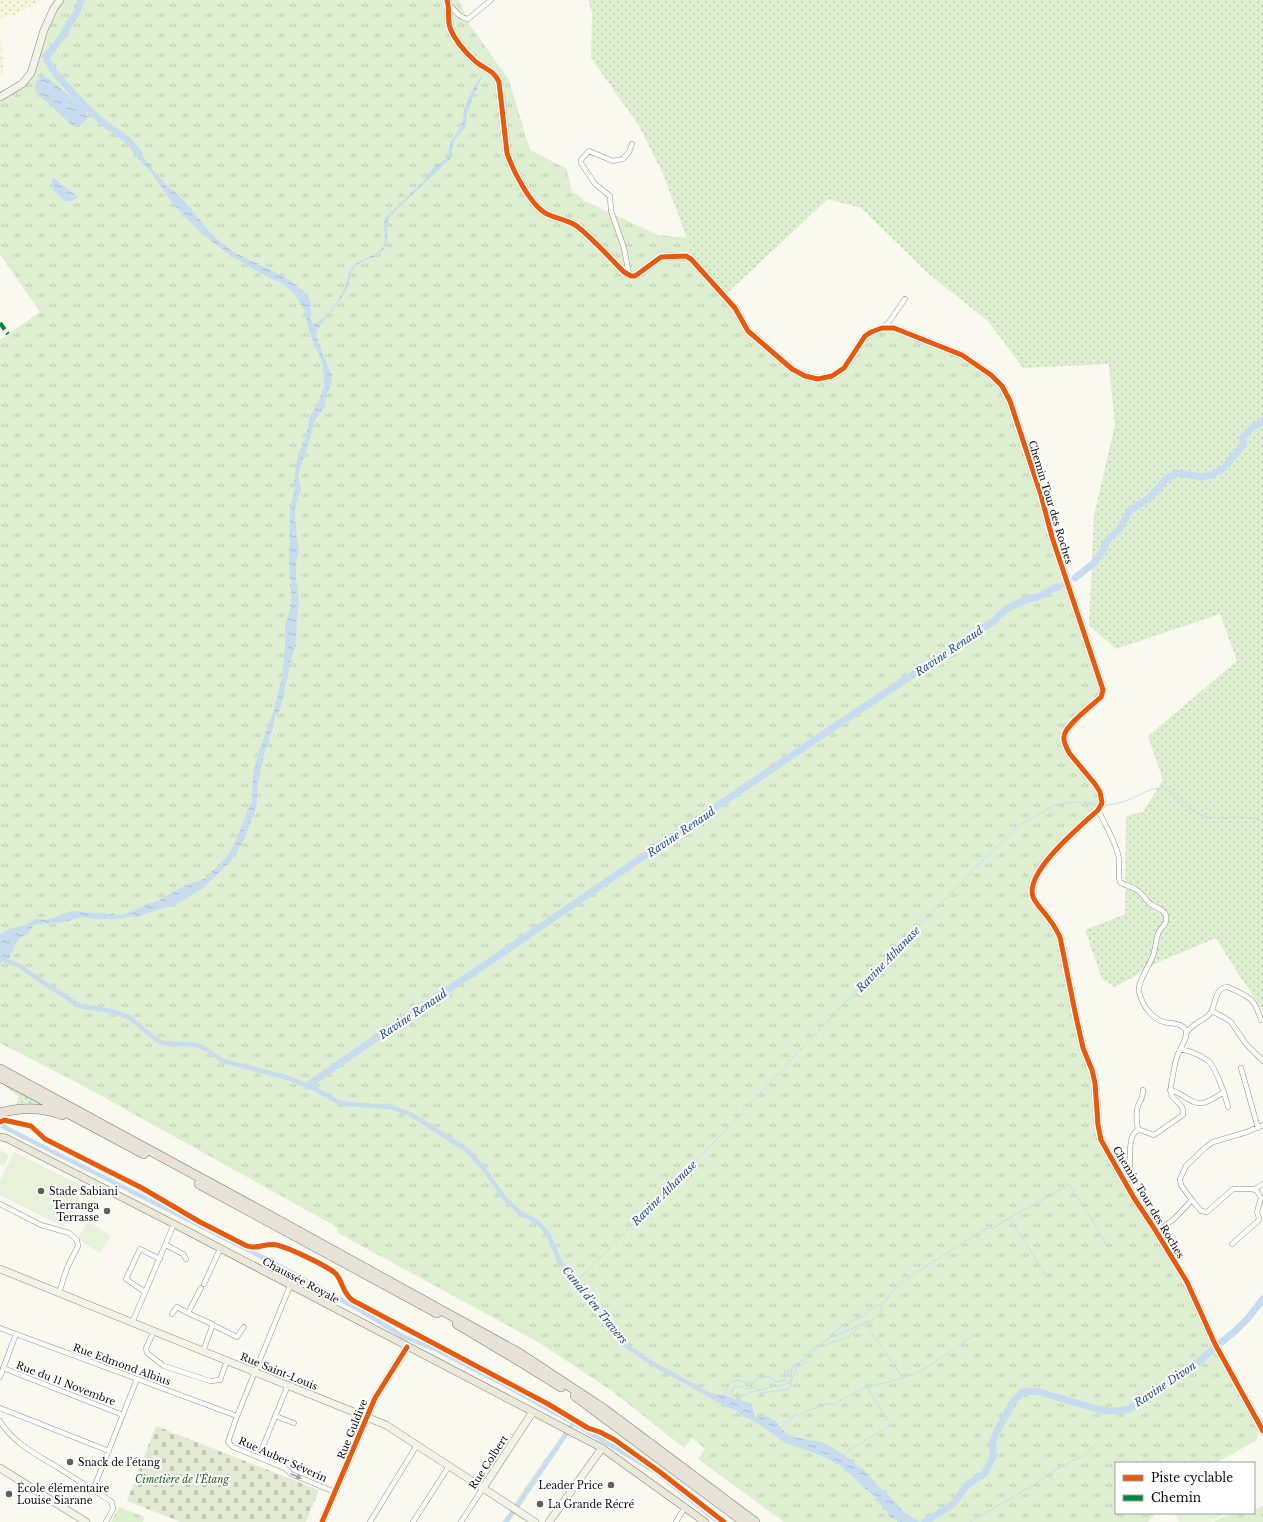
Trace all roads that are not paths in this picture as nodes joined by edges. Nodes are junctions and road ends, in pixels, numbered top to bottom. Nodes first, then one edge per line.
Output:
1 (60, 0) edge
2 (491, 0) edge
3 (448, 2) edge
4 (0, 97) edge
5 (632, 144) dead end
6 (629, 275) junction
7 (905, 299) dead end
8 (882, 328) junction
9 (1098, 810) junction
10 (1212, 1011) junction
11 (1261, 1020) dead end
12 (1186, 1033) junction
13 (1181, 1049) junction
14 (1263, 1061) edge
15 (1241, 1068) dead end
16 (0, 1069) edge
17 (0, 1077) edge
18 (1143, 1090) dead end
19 (1170, 1090) junction
20 (1223, 1092) junction
21 (1228, 1107) dead end
22 (0, 1113) edge
23 (92, 1127) junction
24 (1261, 1127) edge
25 (1138, 1130) junction
26 (2, 1136) edge
27 (1125, 1182) junction
28 (1263, 1184) edge
29 (1252, 1189) junction
30 (1192, 1200) junction
31 (0, 1204) edge
32 (174, 1224) junction
33 (1156, 1232) junction
34 (1232, 1244) dead end
35 (166, 1245) junction
36 (220, 1249) junction
37 (160, 1259) junction
38 (186, 1259) dead end
39 (0, 1269) edge
40 (290, 1286) junction
41 (145, 1292) junction
42 (59, 1293) junction
43 (188, 1313) junction
44 (172, 1314) dead end
45 (132, 1323) junction
46 (213, 1326) junction
47 (244, 1327) dead end
48 (0, 1328) edge
49 (154, 1331) junction
50 (16, 1334) junction
51 (407, 1347) junction
52 (203, 1351) junction
53 (227, 1361) junction
54 (3, 1368) junction
55 (255, 1372) junction
56 (0, 1377) edge
57 (137, 1379) junction
58 (288, 1385) junction
59 (0, 1408) edge
60 (532, 1413) junction
61 (123, 1415) junction
62 (237, 1416) junction
63 (275, 1416) junction
64 (367, 1417) junction
65 (0, 1421) edge
66 (294, 1423) dead end
67 (1263, 1431) edge
68 (417, 1445) junction
69 (602, 1448) junction
70 (109, 1451) junction
71 (261, 1451) dead end
72 (449, 1466) junction
73 (0, 1468) edge
74 (483, 1488) junction
75 (93, 1490) junction
76 (335, 1492) junction
77 (685, 1507) junction
78 (86, 1522) edge
79 (106, 1522) edge
80 (322, 1522) edge
81 (370, 1522) edge
82 (414, 1522) edge
83 (461, 1522) edge
84 (535, 1522) edge
85 (549, 1522) edge
86 (676, 1522) edge
87 (705, 1522) edge
88 (744, 1522) edge
89 (755, 1522) edge

1 - 4 street
2 - 3 street
3 - 6 street
5 - 6 street
6 - 8 street
7 - 8 street
8 - 9 street, Chemin Tour des Roches
9 - 12 street
9 - 27 street, Chemin Tour des Roches
10 - 11 street
10 - 12 street
10 - 14 street
12 - 13 street
13 - 19 street
13 - 20 street
15 - 24 street
16 - 89 highway
17 - 23 highway
18 - 25 street
19 - 20 street
19 - 25 street
20 - 21 street
22 - 23 highway
23 - 88 highway
24 - 30 street
25 - 27 street
26 - 32 main road, Chaussée Royale
27 - 33 street, Chemin Tour des Roches
28 - 29 street
29 - 30 street
29 - 34 street
30 - 33 street
31 - 42 street
32 - 35 street
32 - 36 main road, Chaussée Royale
33 - 67 street, Chemin Tour des Roches
35 - 37 street
35 - 38 street
36 - 40 main road, Chaussée Royale
36 - 43 street
37 - 41 street
37 - 41 street
39 - 42 street, Rue Saint-Louis
40 - 51 main road, Chaussée Royale
40 - 55 street
41 - 45 street
42 - 45 street, Rue Saint-Louis
43 - 44 street
43 - 46 street
45 - 49 street, Rue Saint-Louis
46 - 47 street
46 - 52 street
48 - 50 street, Rue Edmond Albius
49 - 52 street, Rue Saint-Louis
49 - 53 street
50 - 54 street
50 - 57 street, Rue Edmond Albius
51 - 60 main road, Chaussée Royale
51 - 64 street, Rue Guldive
52 - 53 street, Rue Saint-Louis
53 - 55 street, Rue Saint-Louis
54 - 56 street
54 - 61 street, Rue du 11 Novembre
55 - 58 street, Rue Saint-Louis
55 - 62 street
57 - 61 street
57 - 62 street, Rue Edmond Albius
58 - 63 street, Rue Auber Séverin
58 - 64 street, Rue Saint-Louis
59 - 70 street
60 - 69 main road, Chaussée Royale
60 - 74 street, Rue Colbert
61 - 70 street
62 -> 76 street, Rue Auber Séverin
63 - 66 street
63 - 71 street, Rue Auber Séverin
64 - 68 street, Rue Saint-Louis
64 - 76 street, Rue Guldive
65 - 75 street
68 - 72 street, Rue Saint-Louis
68 - 81 street
69 - 77 main road, Chaussée Royale
69 - 85 street
70 - 75 street
72 - 74 street, Rue Saint-Louis
72 - 82 street
73 - 78 street
74 - 83 street, Rue Colbert
74 - 84 street, Rue Saint-Louis
75 - 79 street
76 - 80 street, Rue Guldive
77 - 86 street
77 - 87 main road, Chaussée Royale

